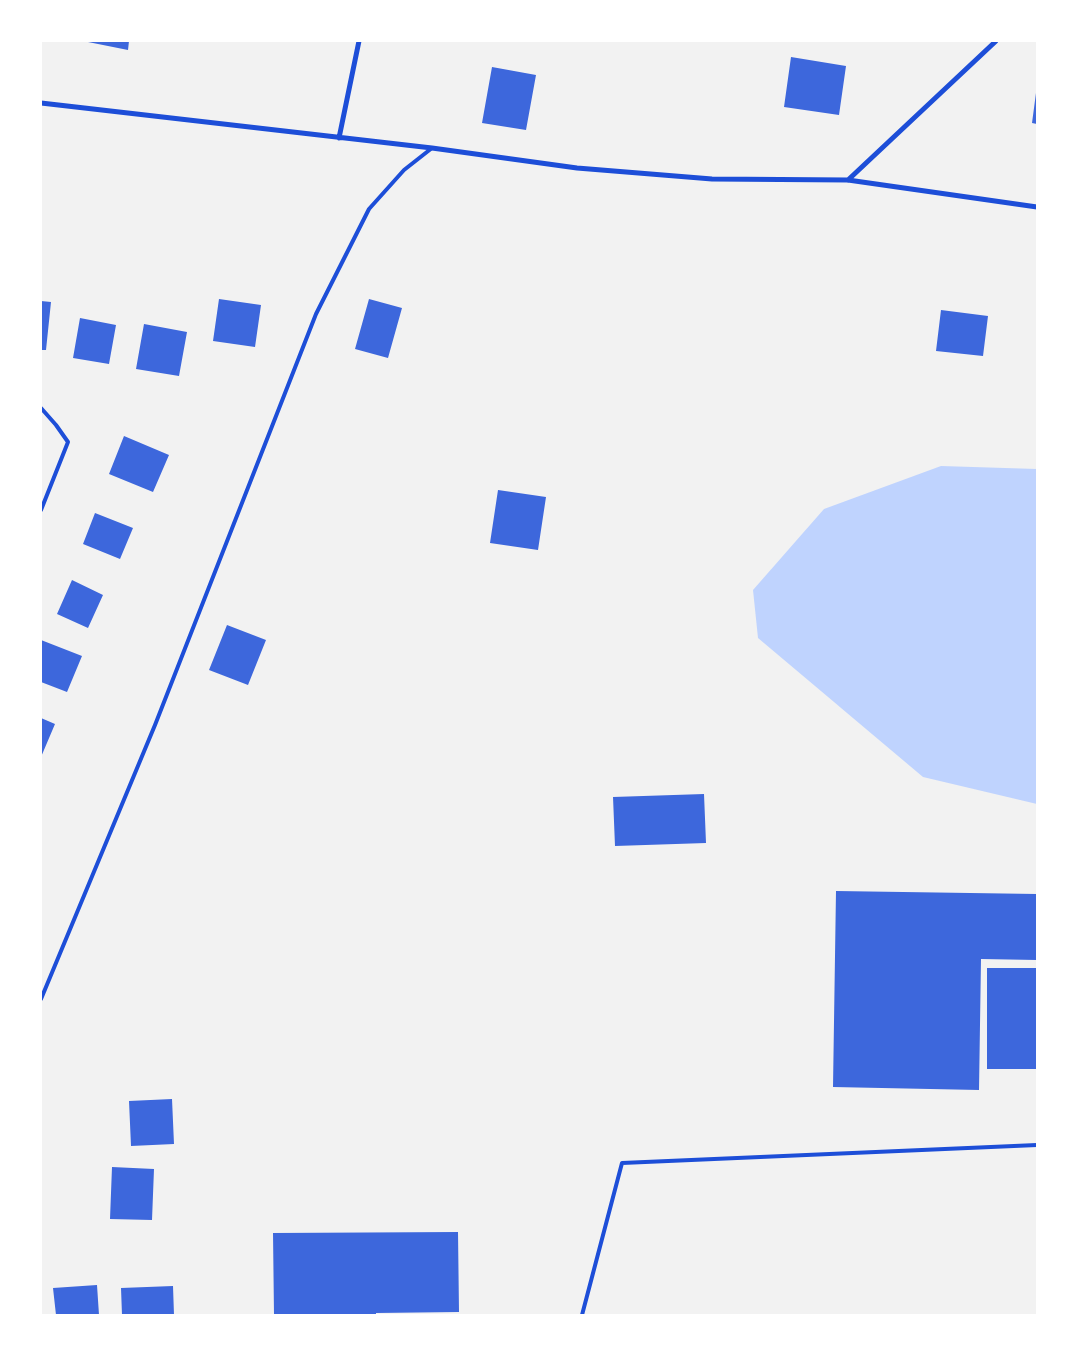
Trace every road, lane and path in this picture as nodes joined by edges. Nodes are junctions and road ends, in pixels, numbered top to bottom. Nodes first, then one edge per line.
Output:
1 (359, 41) edge
2 (996, 41) edge
3 (41, 103) edge
4 (339, 138) junction
5 (432, 148) junction
6 (848, 180) junction
7 (1037, 207) edge
8 (41, 408) edge
9 (41, 510) edge
10 (41, 999) edge
11 (1037, 1145) edge
12 (582, 1315) edge

1 - 4 street
2 - 6 street
3 - 4 street
4 - 5 street
5 - 6 street
5 - 10 lane
6 - 7 street
8 - 9 lane
11 - 12 lane

